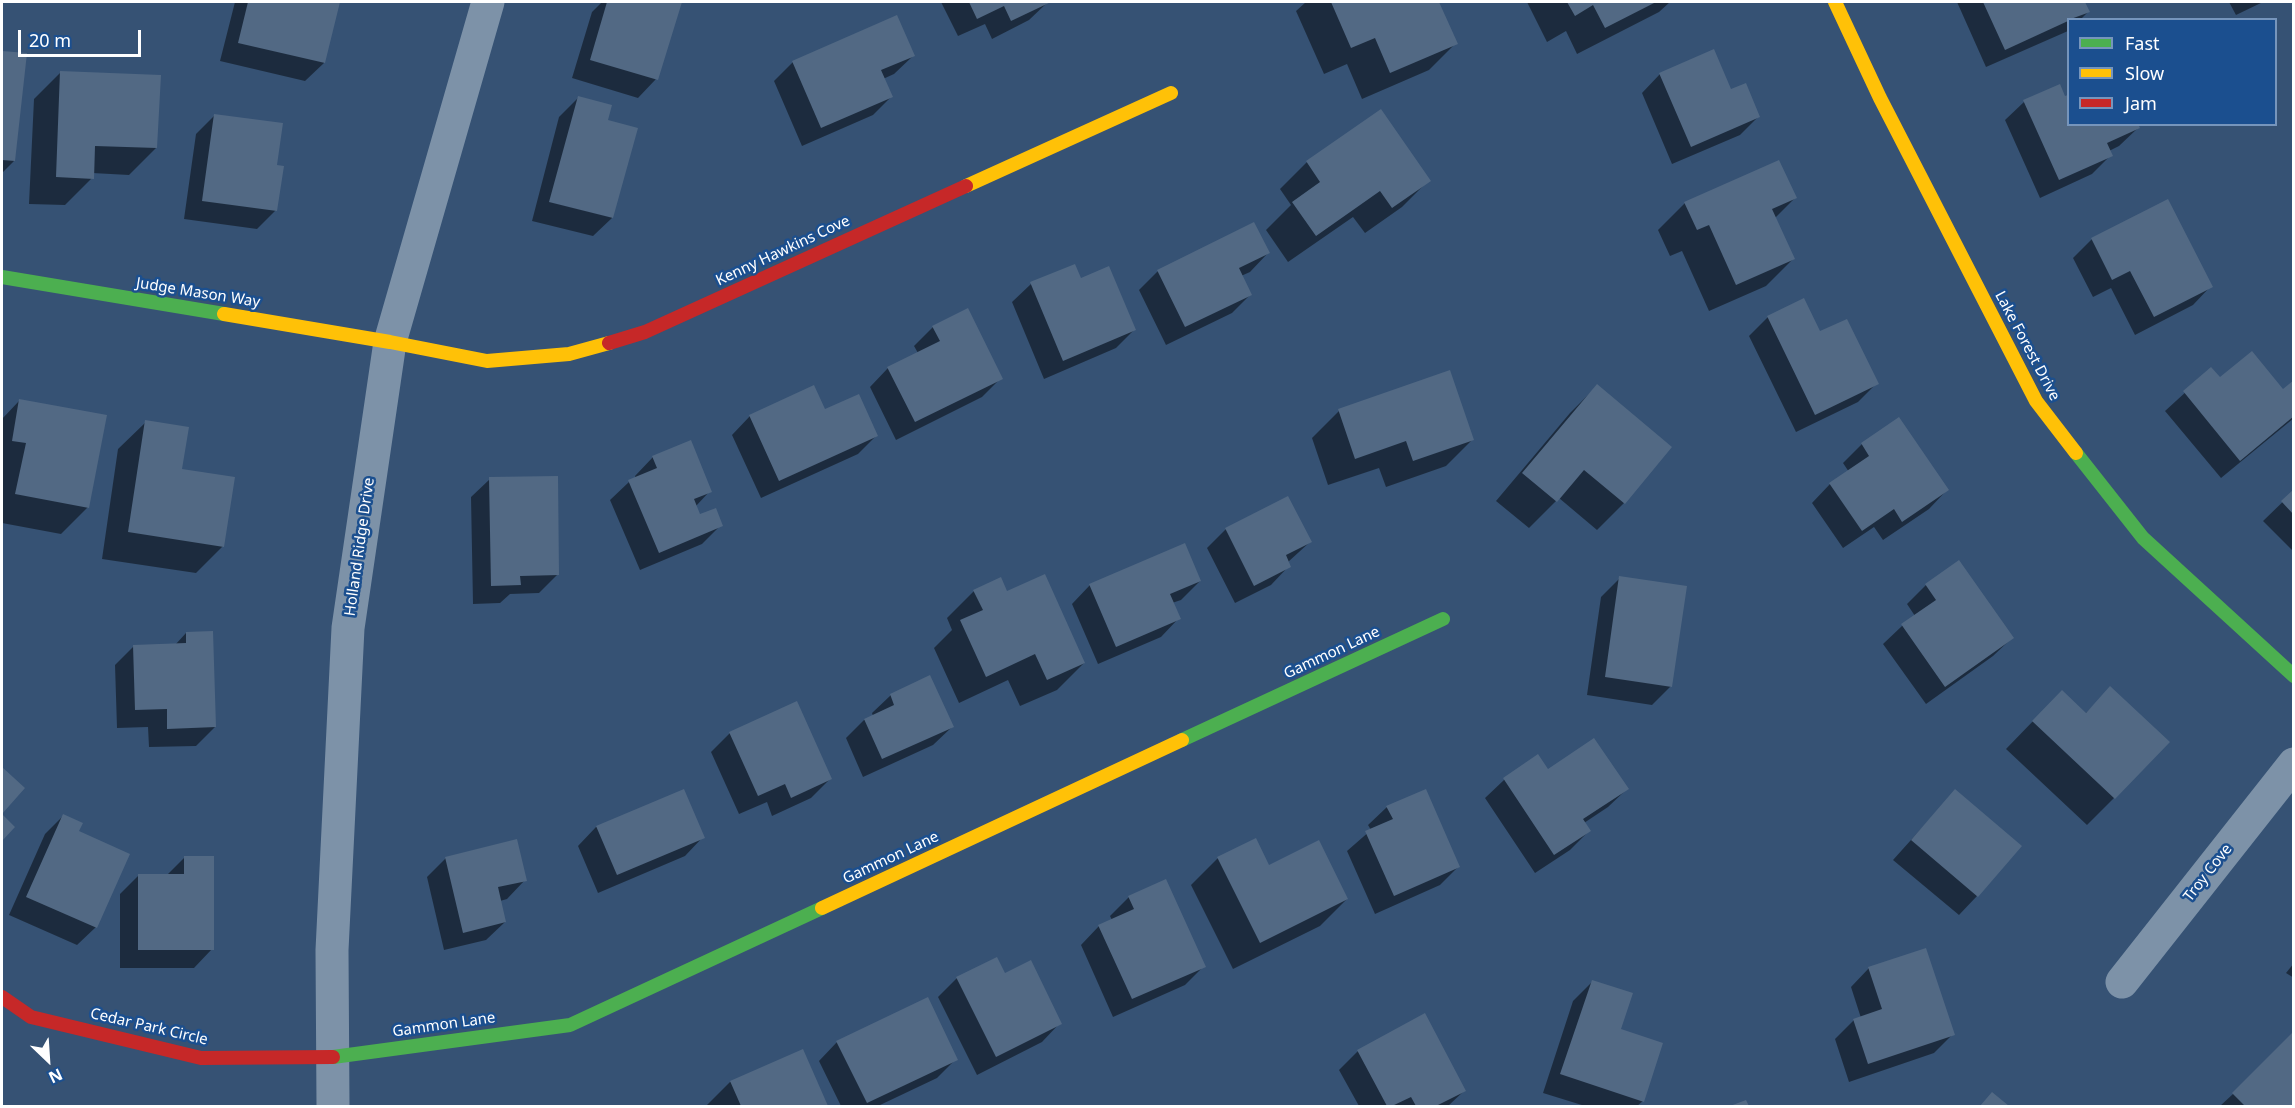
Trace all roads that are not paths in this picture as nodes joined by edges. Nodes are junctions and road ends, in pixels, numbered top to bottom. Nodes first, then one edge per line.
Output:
1 (488, 2) edge
2 (1835, 2) edge
3 (1170, 93) dead end
4 (2, 277) edge
5 (390, 342) junction
6 (1443, 619) dead end
7 (2294, 676) edge
8 (2294, 764) edge
9 (2122, 982) dead end
10 (2, 997) edge
11 (332, 1057) junction
12 (333, 1107) edge

1 - 5 street, Holland Ridge Drive
2 - 7 street, Lake Forest Drive
3 - 5 street, Kenny Hawkins Cove
4 - 5 street, Judge Mason Way
5 - 11 street, Holland Ridge Drive
6 - 11 street, Gammon Lane
8 - 9 street, Troy Cove
10 - 11 street, Cedar Park Circle
11 - 12 street, Holland Ridge Drive

